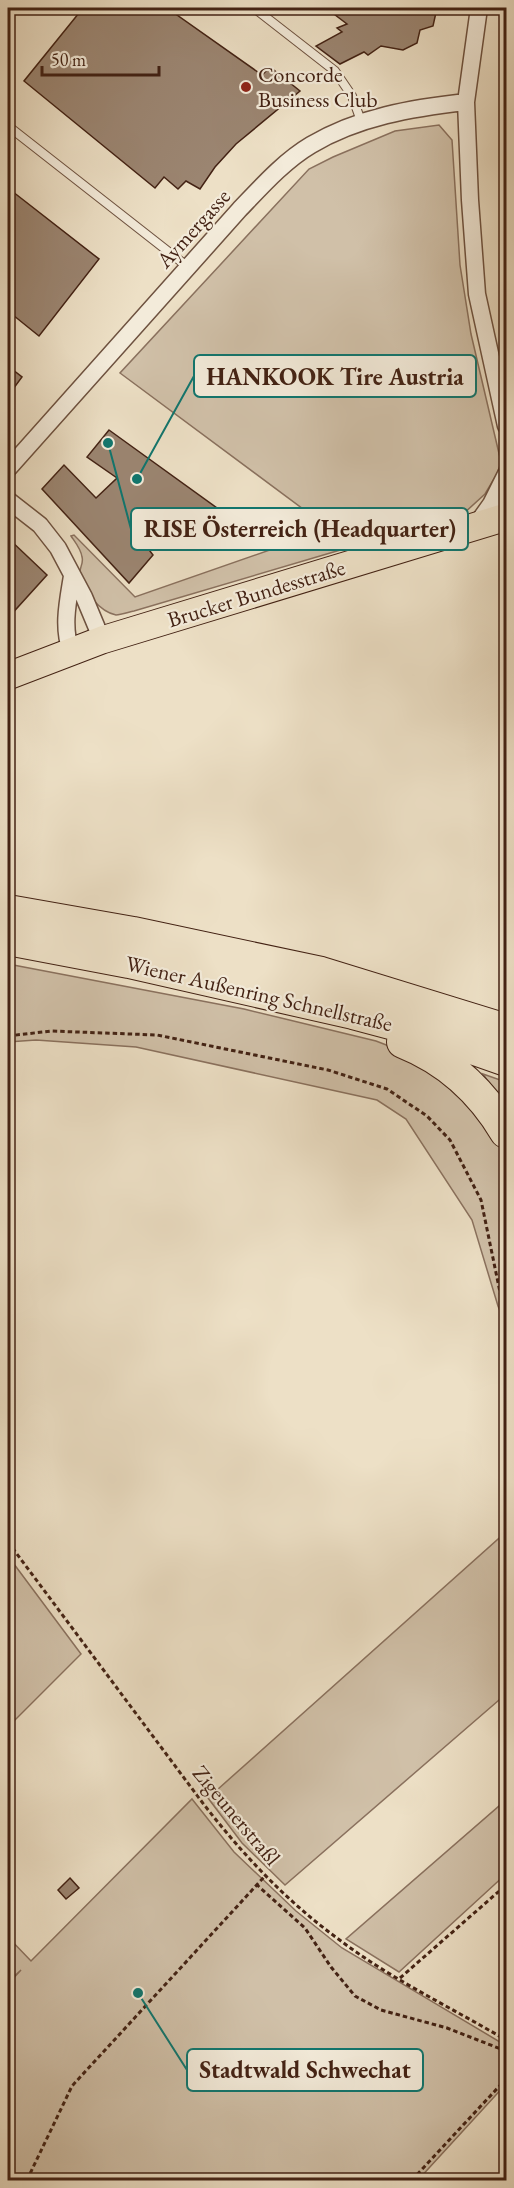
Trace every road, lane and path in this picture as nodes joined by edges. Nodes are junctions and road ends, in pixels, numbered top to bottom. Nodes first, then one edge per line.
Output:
1 (254, 8) edge
2 (479, 8) edge
3 (466, 102) junction
4 (362, 122) junction
5 (8, 126) edge
6 (188, 267) junction
7 (507, 426) edge
8 (8, 469) edge
9 (507, 474) edge
10 (8, 500) edge
11 (507, 517) edge
12 (474, 527) junction
13 (72, 576) junction
14 (102, 640) junction
15 (71, 651) junction
16 (8, 676) edge
17 (8, 911) edge
18 (8, 939) edge
19 (353, 1013) junction
20 (507, 1016) edge
21 (473, 1019) junction
22 (507, 1030) edge
23 (8, 1036) edge
24 (507, 1060) edge
25 (507, 1132) edge
26 (507, 1312) edge
27 (8, 1542) edge
28 (265, 1876) junction
29 (256, 1884) junction
30 (506, 1885) edge
31 (507, 1920) edge
32 (400, 1978) junction
33 (507, 2040) edge
34 (507, 2051) edge
35 (507, 2079) edge
36 (27, 2181) edge
37 (412, 2181) edge

1 - 4 lane
2 - 3 street
3 - 4 street, Aymergasse
3 - 7 street
4 - 6 street, Aymergasse
5 - 6 lane
6 - 8 street, Aymergasse
9 - 12 street
10 - 13 street
11 - 12 main road, Brucker Bundesstraße
12 - 14 main road, Brucker Bundesstraße
13 - 14 street
13 - 15 street
14 - 15 main road, Brucker Bundesstraße
15 - 16 main road, Brucker Bundesstraße
17 - 21 highway, Wiener Außenring Schnellstraße
18 - 19 highway, Wiener Außenring Schnellstraße
19 - 24 highway, Wiener Außenring Schnellstraße
19 - 25 highway
20 - 21 highway
21 - 22 highway, Wiener Außenring Schnellstraße
23 - 26 path
27 - 28 path, Zigeunerstraßl
28 - 29 path
28 - 32 path, Zigeunerstraßl
29 - 34 path
29 - 36 path
30 - 31 path
30 - 32 path
32 - 33 path, Zigeunerstraßl
35 - 37 path

